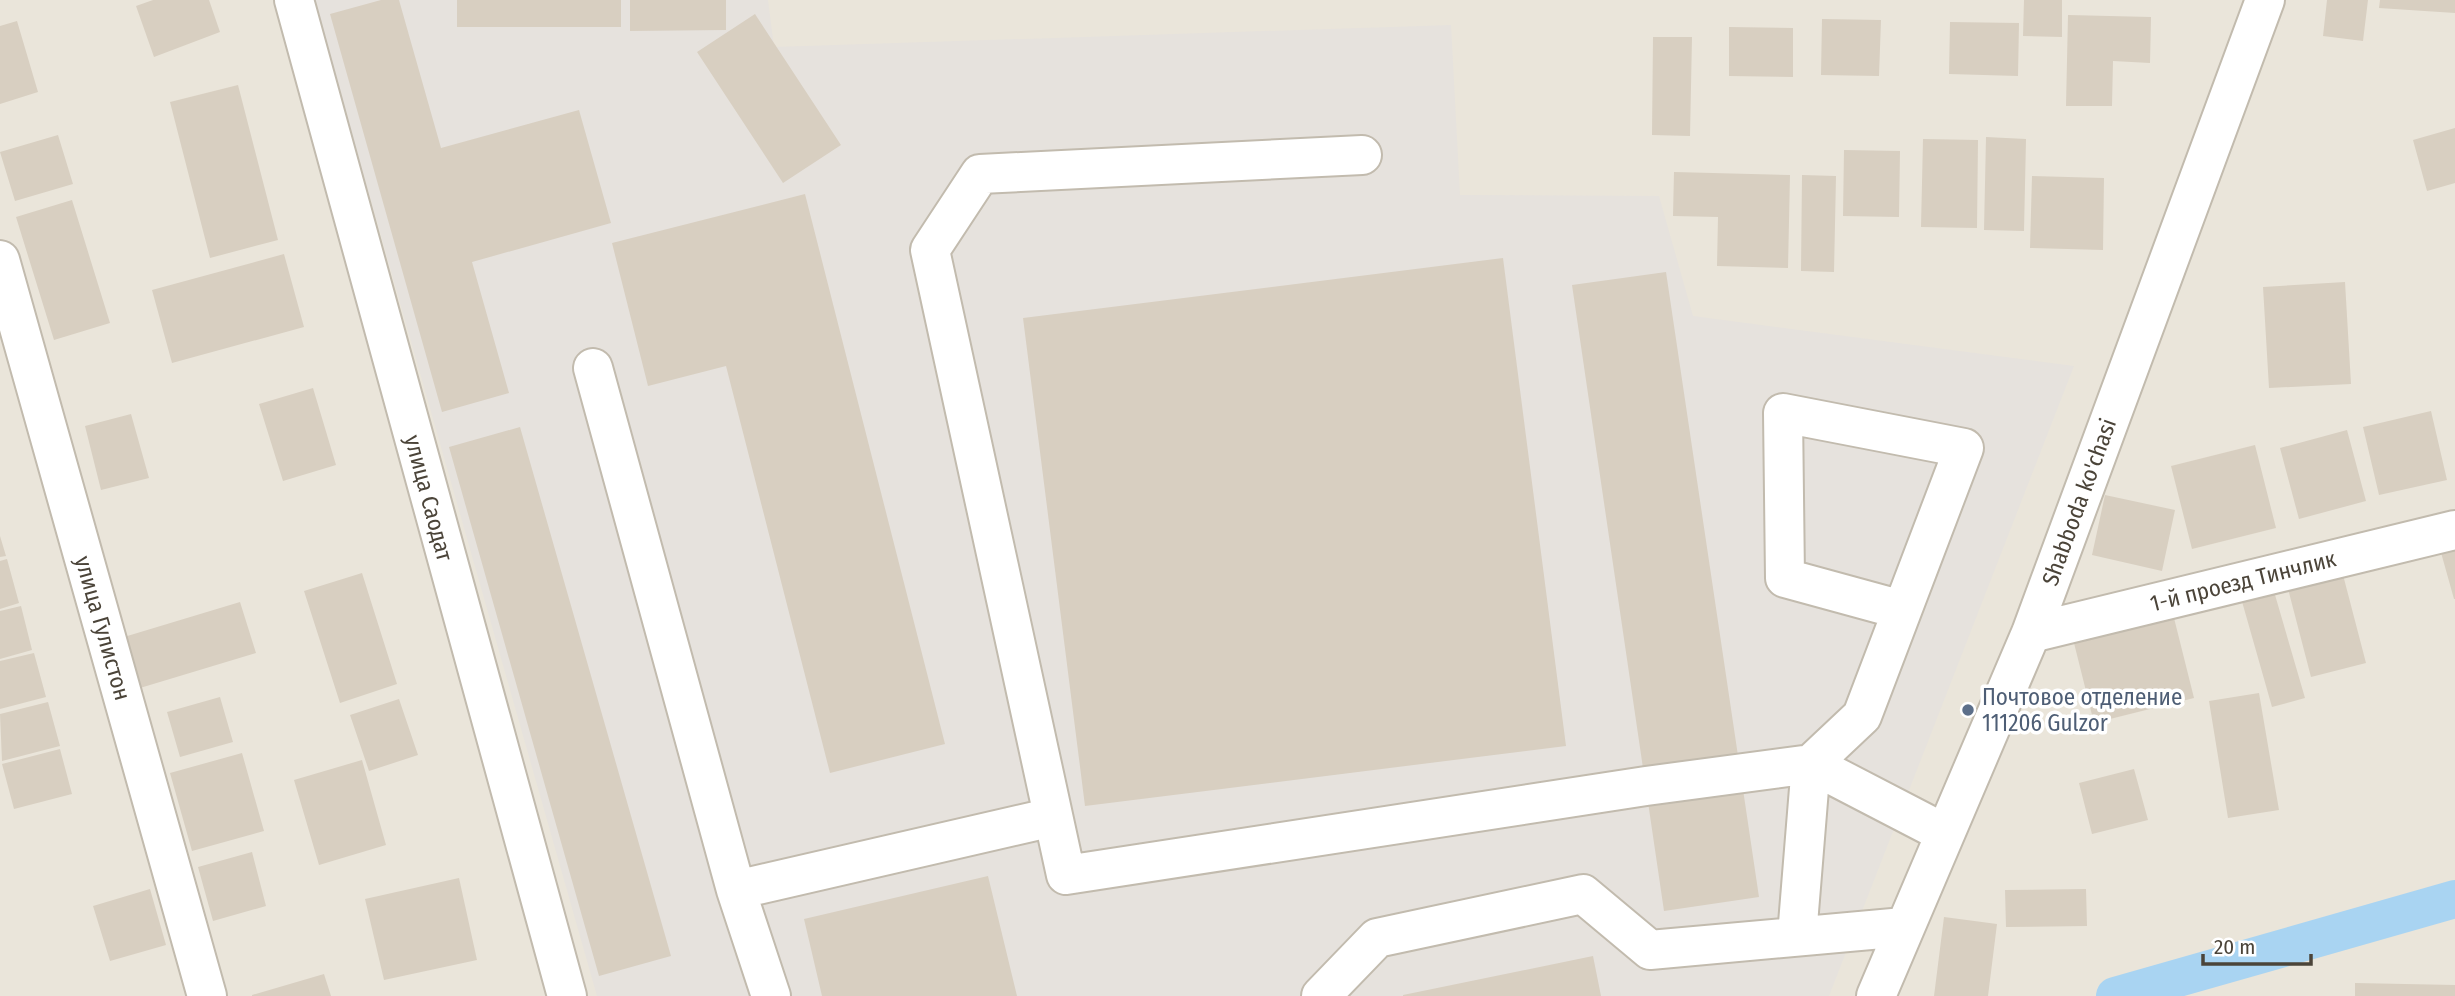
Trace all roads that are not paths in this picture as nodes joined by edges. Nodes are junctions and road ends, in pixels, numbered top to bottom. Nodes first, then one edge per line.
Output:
1 (295, 0) edge
2 (2265, 0) edge
3 (1362, 155) dead end
4 (0, 260) edge
5 (593, 368) dead end
6 (2455, 530) edge
7 (1902, 610) junction
8 (2031, 633) junction
9 (1811, 764) junction
10 (1054, 817) junction
11 (1944, 833) junction
12 (736, 890) junction
13 (1904, 927) junction
14 (1797, 936) junction
15 (207, 996) edge
16 (567, 996) edge
17 (771, 996) edge
18 (1321, 996) edge
19 (1876, 996) edge

1 - 16 street, улица Саодат
2 - 8 street, Shabboda ko'chasi
3 - 10 street
4 - 15 street, улица Гулистон
5 - 12 street
6 - 8 street, 1-й проезд Тинчлик
7 - 7 street
7 - 9 street
8 - 11 street, Shabboda ko'chasi
9 - 10 street
9 - 11 street
9 - 14 street
10 - 12 street
11 - 13 street, Shabboda ko'chasi
12 - 17 street
13 - 14 street
13 - 19 street, Shabboda ko'chasi
14 - 18 street

